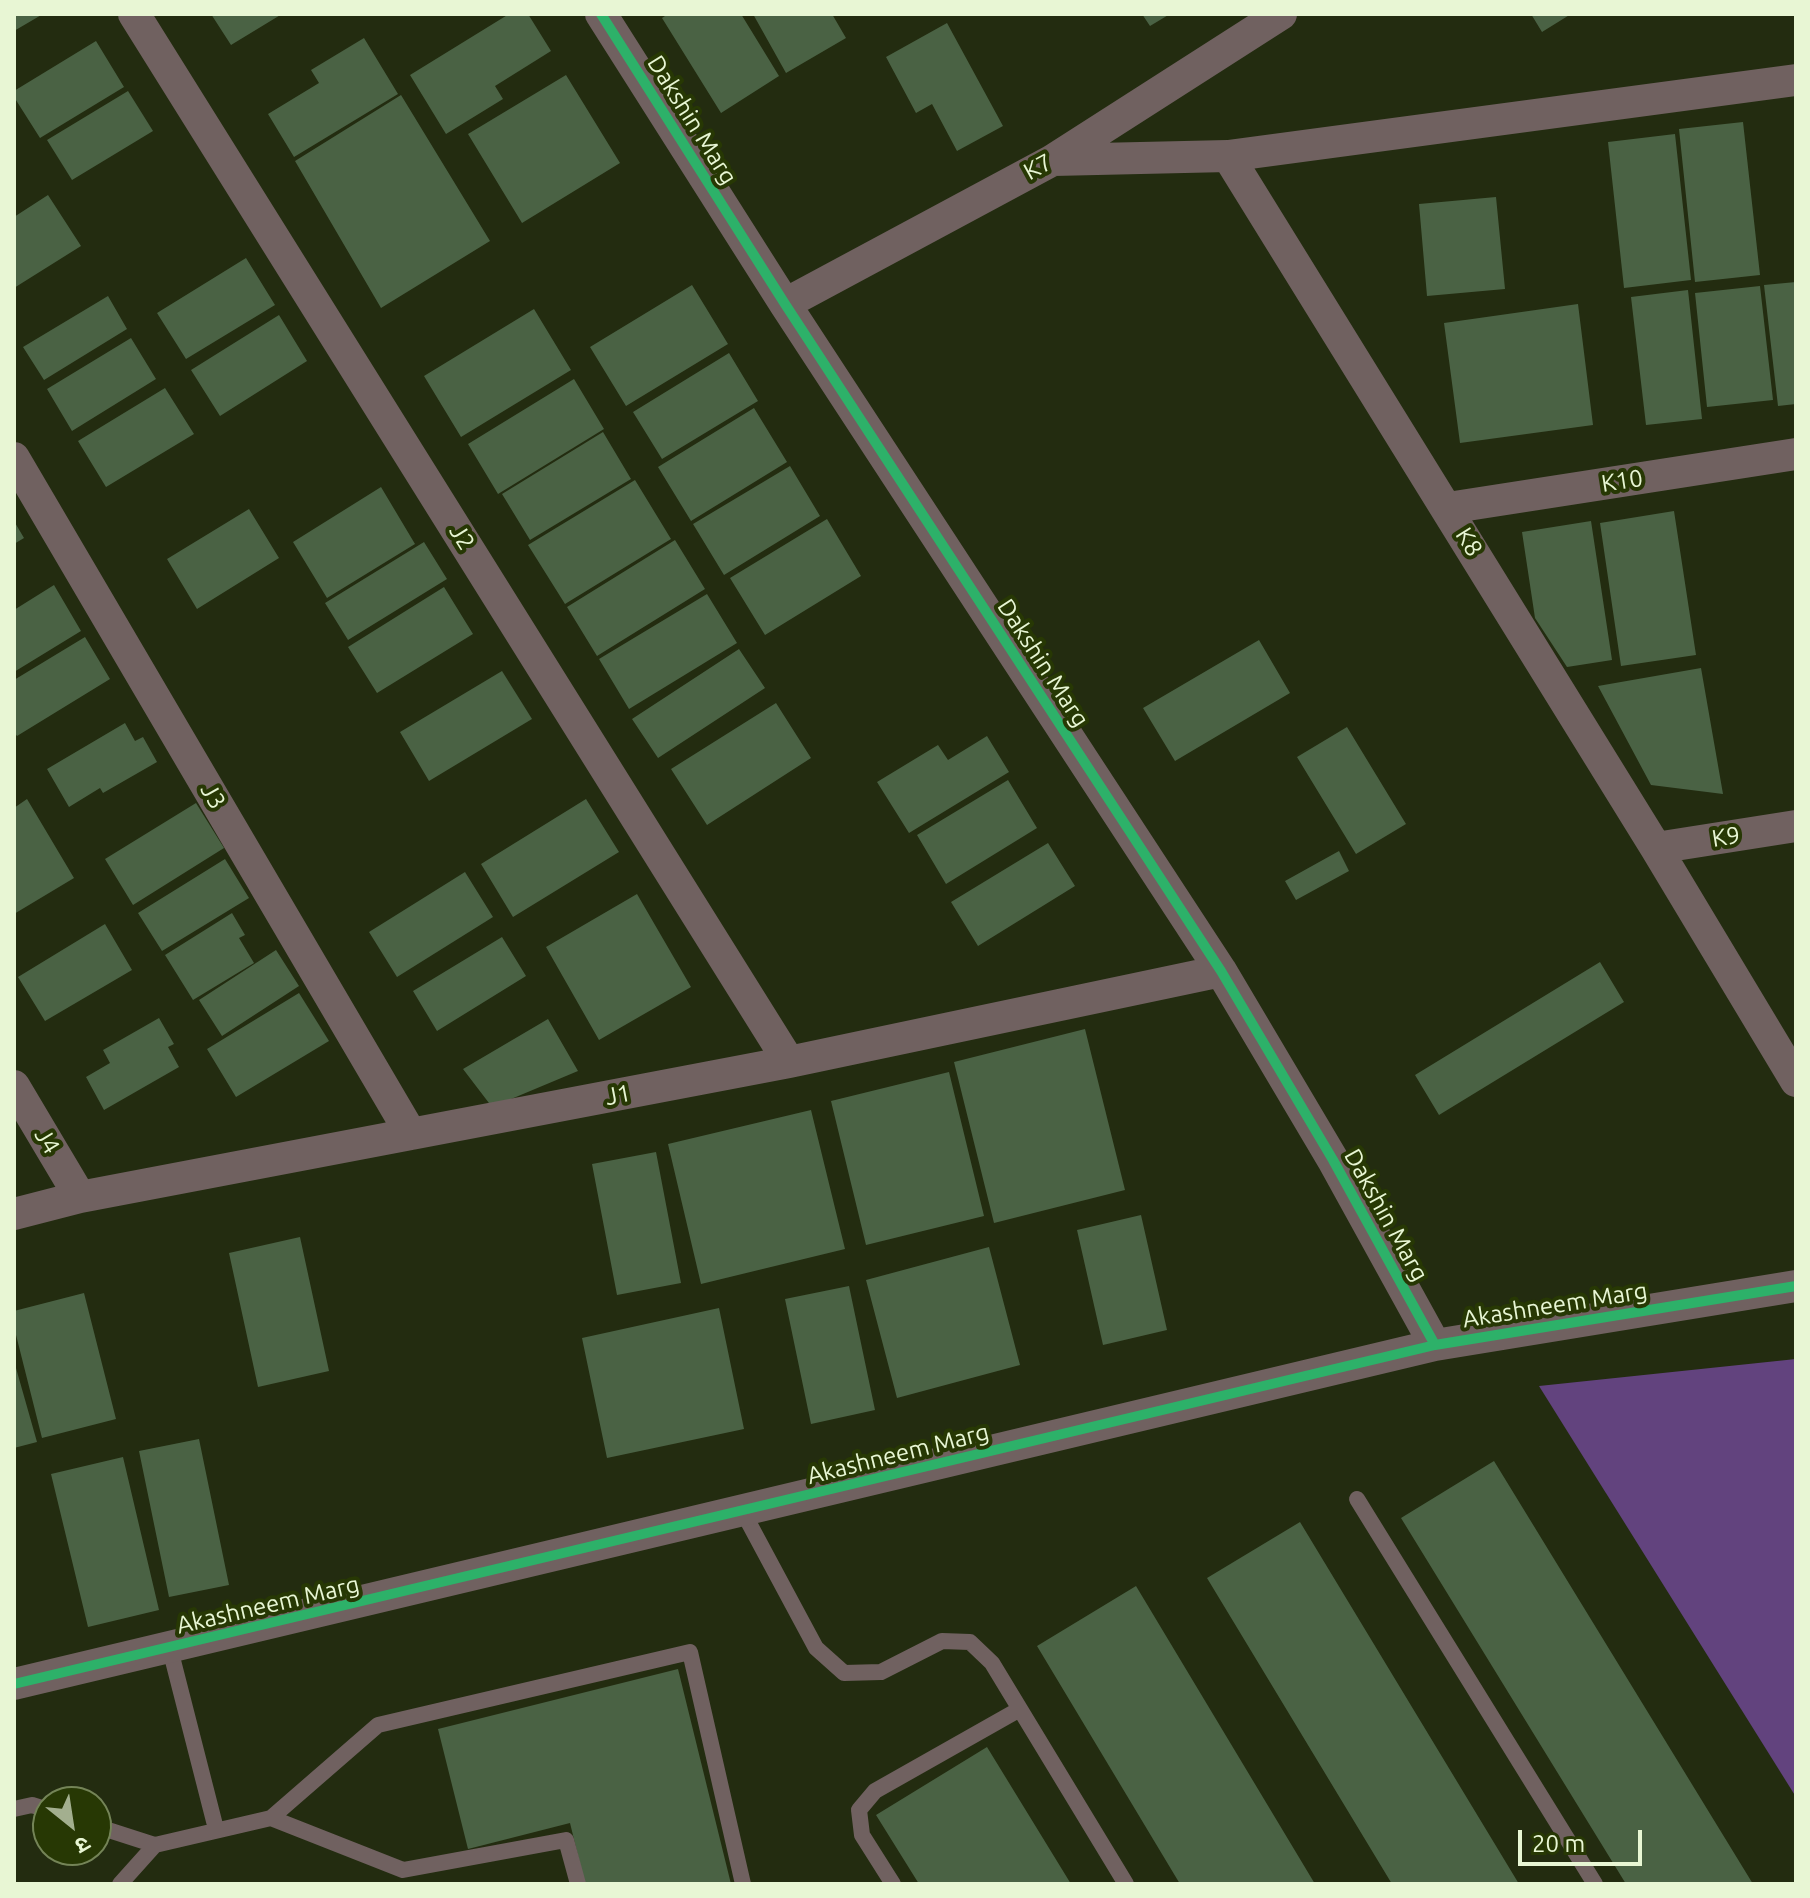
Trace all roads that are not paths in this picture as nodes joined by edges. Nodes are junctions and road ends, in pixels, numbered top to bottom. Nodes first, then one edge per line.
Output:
1 (134, 14) edge
2 (601, 14) edge
3 (1281, 14) edge
4 (1796, 80) edge
5 (1228, 156) junction
6 (1053, 160) junction
7 (785, 304) junction
8 (1796, 454) edge
9 (14, 458) edge
10 (1448, 508) junction
11 (1796, 826) edge
12 (1656, 848) junction
13 (1221, 971) junction
14 (789, 1062) junction
15 (1796, 1081) edge
16 (14, 1086) edge
17 (411, 1134) junction
18 (80, 1197) junction
19 (14, 1214) edge
20 (1796, 1286) edge
21 (1435, 1345) junction
22 (1357, 1499) dead end
23 (743, 1512) junction
24 (170, 1649) junction
25 (14, 1684) edge
26 (1020, 1709) junction
27 (271, 1818) junction
28 (216, 1829) junction
29 (112, 1831) edge
30 (155, 1845) junction
31 (120, 1884) edge
32 (578, 1884) edge
33 (743, 1884) edge
34 (893, 1884) edge
35 (1126, 1884) edge
36 (1595, 1884) edge

1 - 14 street, J2
2 - 7 street, Dakshin Marg
3 - 6 street, K7
4 - 5 street
5 - 6 street
5 - 10 street, K8
6 - 7 street, K7
7 - 13 street, Dakshin Marg
8 - 10 street, K10
9 - 17 street, J3
10 - 12 street, K8
11 - 12 street, K9
12 - 15 street, K8
13 - 14 street, J1
13 - 21 street, Dakshin Marg
14 - 17 street, J1
16 - 18 street, J4
17 - 18 street, J1
18 - 19 street, J1
20 - 21 street, Akashneem Marg
21 - 23 street, Akashneem Marg
22 - 36 lane
23 - 24 street, Akashneem Marg
23 - 26 lane
24 - 25 street, Akashneem Marg
24 - 28 lane
26 - 34 lane
26 - 35 lane
27 - 28 lane
27 - 32 lane
27 - 33 lane
28 - 30 lane
29 - 30 lane
30 - 31 lane

